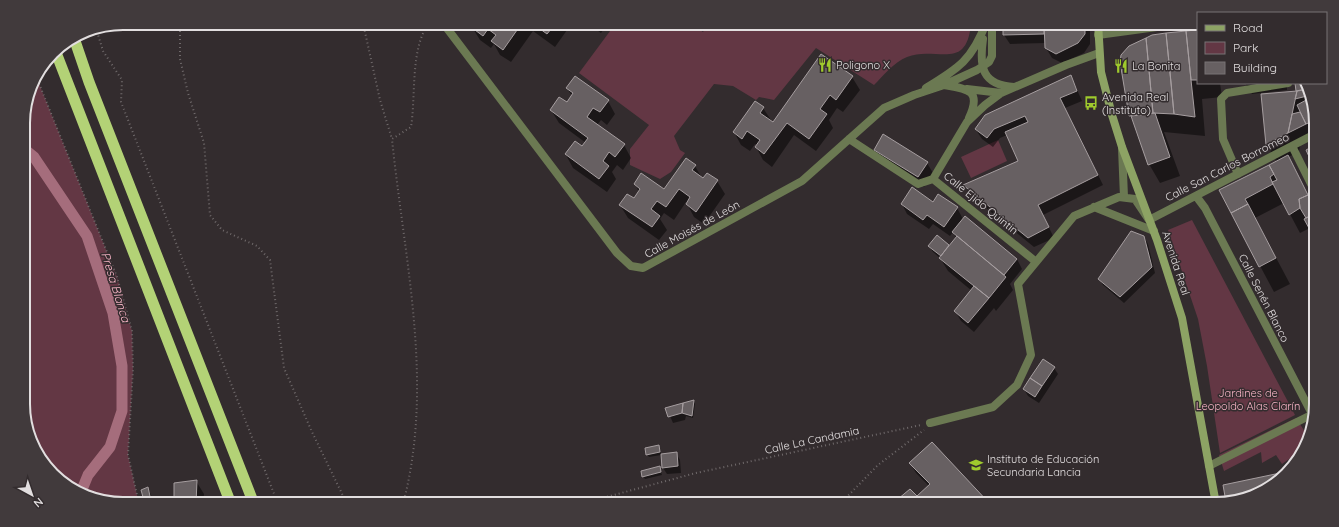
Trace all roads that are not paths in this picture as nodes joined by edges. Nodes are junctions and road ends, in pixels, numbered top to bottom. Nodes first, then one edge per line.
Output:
1 (448, 30) edge
2 (984, 30) edge
3 (985, 30) edge
4 (992, 30) edge
5 (1098, 30) edge
6 (1135, 30) edge
7 (1098, 35) junction
8 (76, 44) edge
9 (1099, 53) junction
10 (58, 57) edge
11 (982, 67) junction
12 (1282, 84) edge
13 (944, 85) junction
14 (1015, 87) junction
15 (967, 89) junction
16 (1001, 93) junction
17 (914, 95) junction
18 (967, 122) junction
19 (1309, 137) edge
20 (849, 138) junction
21 (1292, 146) junction
22 (1122, 147) junction
23 (1238, 174) junction
24 (932, 179) junction
25 (1309, 180) edge
26 (1196, 196) junction
27 (1124, 197) junction
28 (1094, 207) junction
29 (1149, 220) junction
30 (1154, 232) junction
31 (1035, 261) junction
32 (1309, 408) edge
33 (1308, 418) edge
34 (930, 423) road end
35 (1209, 466) junction
36 (228, 497) edge
37 (251, 497) edge
38 (1215, 497) edge

1 - 20 street, Calle Moisés de León
2 - 17 street, Calle Moisés de León
3 - 11 street, Calle Moisés de León
4 - 11 street
5 - 7 main road, Avenida Real
6 - 7 street
7 - 9 main road, Avenida Real
8 - 37 highway
9 - 14 street
9 - 22 main road, Avenida Real
10 - 36 highway
11 - 13 street, Calle Moisés de León
11 - 14 street
12 - 23 street
13 - 15 street, Calle Moisés de León
13 - 17 street, Calle Moisés de León
14 - 16 street
15 - 16 street, Calle Moisés de León
15 - 18 street
16 - 18 street
17 - 20 street, Calle Moisés de León
18 - 24 street
19 - 21 street, Calle San Carlos Borromeo
20 - 24 street, Calle Ejido Quintin
21 - 23 street, Calle San Carlos Borromeo
21 - 25 street
22 - 27 street
22 - 29 main road, Avenida Real
23 - 26 street, Calle San Carlos Borromeo
24 - 31 street, Calle Ejido Quintin
26 - 29 street, Calle San Carlos Borromeo
26 - 32 street, Calle Senén Blanco
27 - 28 street
27 - 29 street
28 - 30 street
28 - 31 street
29 - 30 main road, Avenida Real
30 - 35 main road, Avenida Real
31 - 34 street
33 - 35 street
35 - 38 main road, Avenida Real

